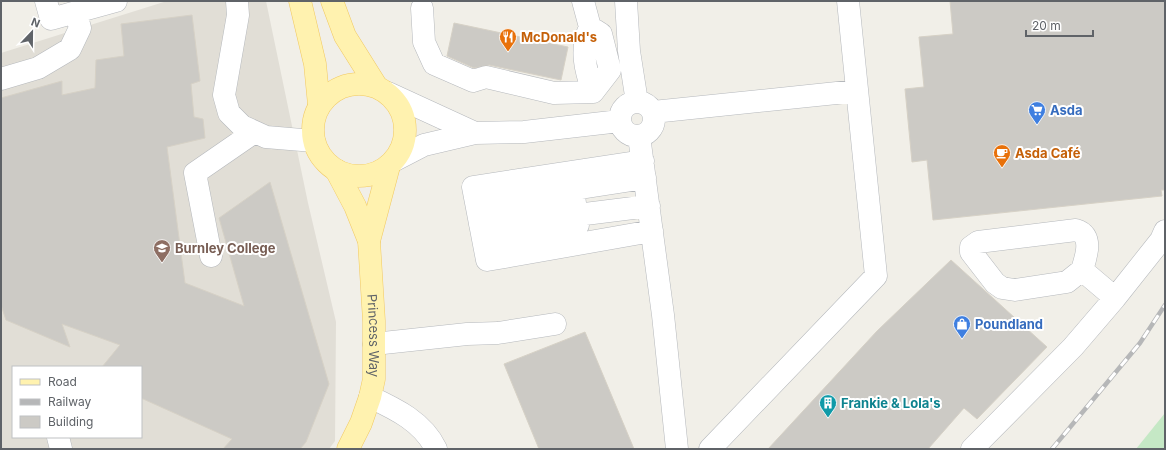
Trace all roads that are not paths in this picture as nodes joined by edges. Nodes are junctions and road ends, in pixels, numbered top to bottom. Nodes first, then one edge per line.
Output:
1 (116, 1) edge
2 (237, 1) edge
3 (300, 1) edge
4 (332, 1) edge
5 (583, 1) edge
6 (626, 1) edge
7 (848, 1) edge
8 (422, 8) dead end
9 (48, 10) edge
10 (76, 13) junction
11 (1, 78) edge
12 (382, 90) junction
13 (856, 91) junction
14 (319, 106) junction
15 (645, 107) junction
16 (620, 121) junction
17 (253, 133) junction
18 (475, 133) junction
19 (638, 136) junction
20 (314, 141) junction
21 (392, 163) junction
22 (336, 170) junction
23 (644, 170) junction
24 (576, 204) junction
25 (648, 206) junction
26 (480, 224) junction
27 (652, 231) junction
28 (1165, 231) edge
29 (369, 241) junction
30 (211, 256) dead end
31 (1082, 270) junction
32 (1116, 298) junction
33 (555, 324) dead end
34 (374, 344) junction
35 (370, 397) junction
36 (58, 438) edge
37 (61, 449) edge
38 (348, 449) edge
39 (436, 449) edge
40 (677, 449) edge
41 (710, 449) edge
42 (972, 449) edge

1 - 10 street
2 - 17 street
3 - 14 main road
4 - 12 main road
5 - 8 street
6 - 15 street
7 - 13 street
9 - 10 street
10 - 11 street
12 - 14 main road
12 - 18 street
12 - 21 main road
13 - 15 street
13 - 41 street
14 - 20 main road
15 - 16 street
15 - 19 street
16 - 18 street
16 - 19 street
17 - 20 street
17 - 30 street
18 - 21 street
19 - 23 street
20 - 22 main road
21 - 22 main road
21 - 29 main road, Princess Way
22 - 29 main road, Princess Way
23 - 24 street
23 - 25 street
23 - 26 street
24 - 25 street
24 - 26 street
24 - 26 street
25 - 27 street
26 - 27 street
27 - 40 street
28 - 32 street
29 - 34 main road, Princess Way
31 - 31 street
31 - 32 street
32 - 42 street
33 - 34 street
34 - 35 main road, Princess Way
35 - 38 main road, Princess Way
35 - 39 street
36 - 37 street

